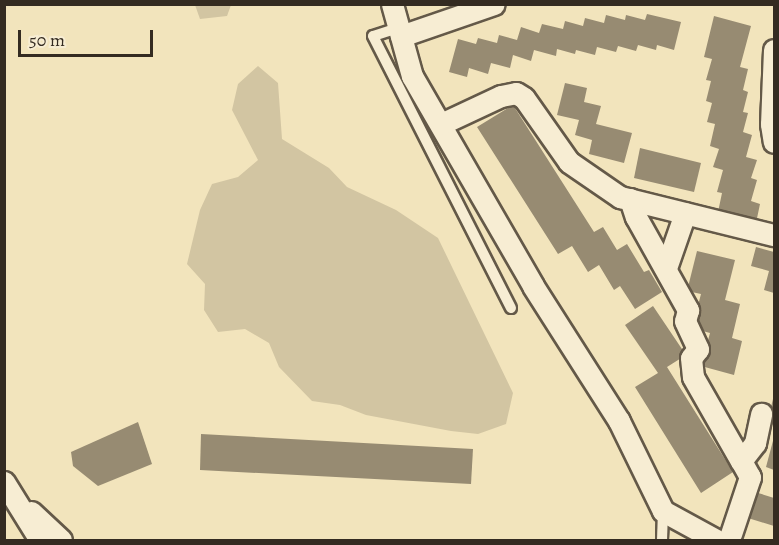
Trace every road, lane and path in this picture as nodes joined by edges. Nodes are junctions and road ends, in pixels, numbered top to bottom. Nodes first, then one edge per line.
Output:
1 (392, 4) edge
2 (494, 4) edge
3 (400, 32) junction
4 (774, 50) edge
5 (441, 124) junction
6 (774, 142) edge
7 (630, 199) junction
8 (685, 213) junction
9 (774, 235) edge
10 (666, 268) junction
11 (511, 308) dead end
12 (761, 414) dead end
13 (741, 461) junction
14 (10, 490) edge
15 (663, 511) junction
16 (723, 537) edge
17 (40, 540) edge
18 (61, 540) edge
19 (662, 540) edge

1 - 3 street
2 - 3 street
3 - 5 street
3 - 11 lane
4 - 6 street
5 - 7 street
5 - 15 street
7 - 8 street
7 - 10 street
8 - 9 street
8 - 10 street
10 - 13 street
12 - 13 street
13 - 16 street
14 - 17 street
14 - 18 street
15 - 16 street
15 - 19 lane

